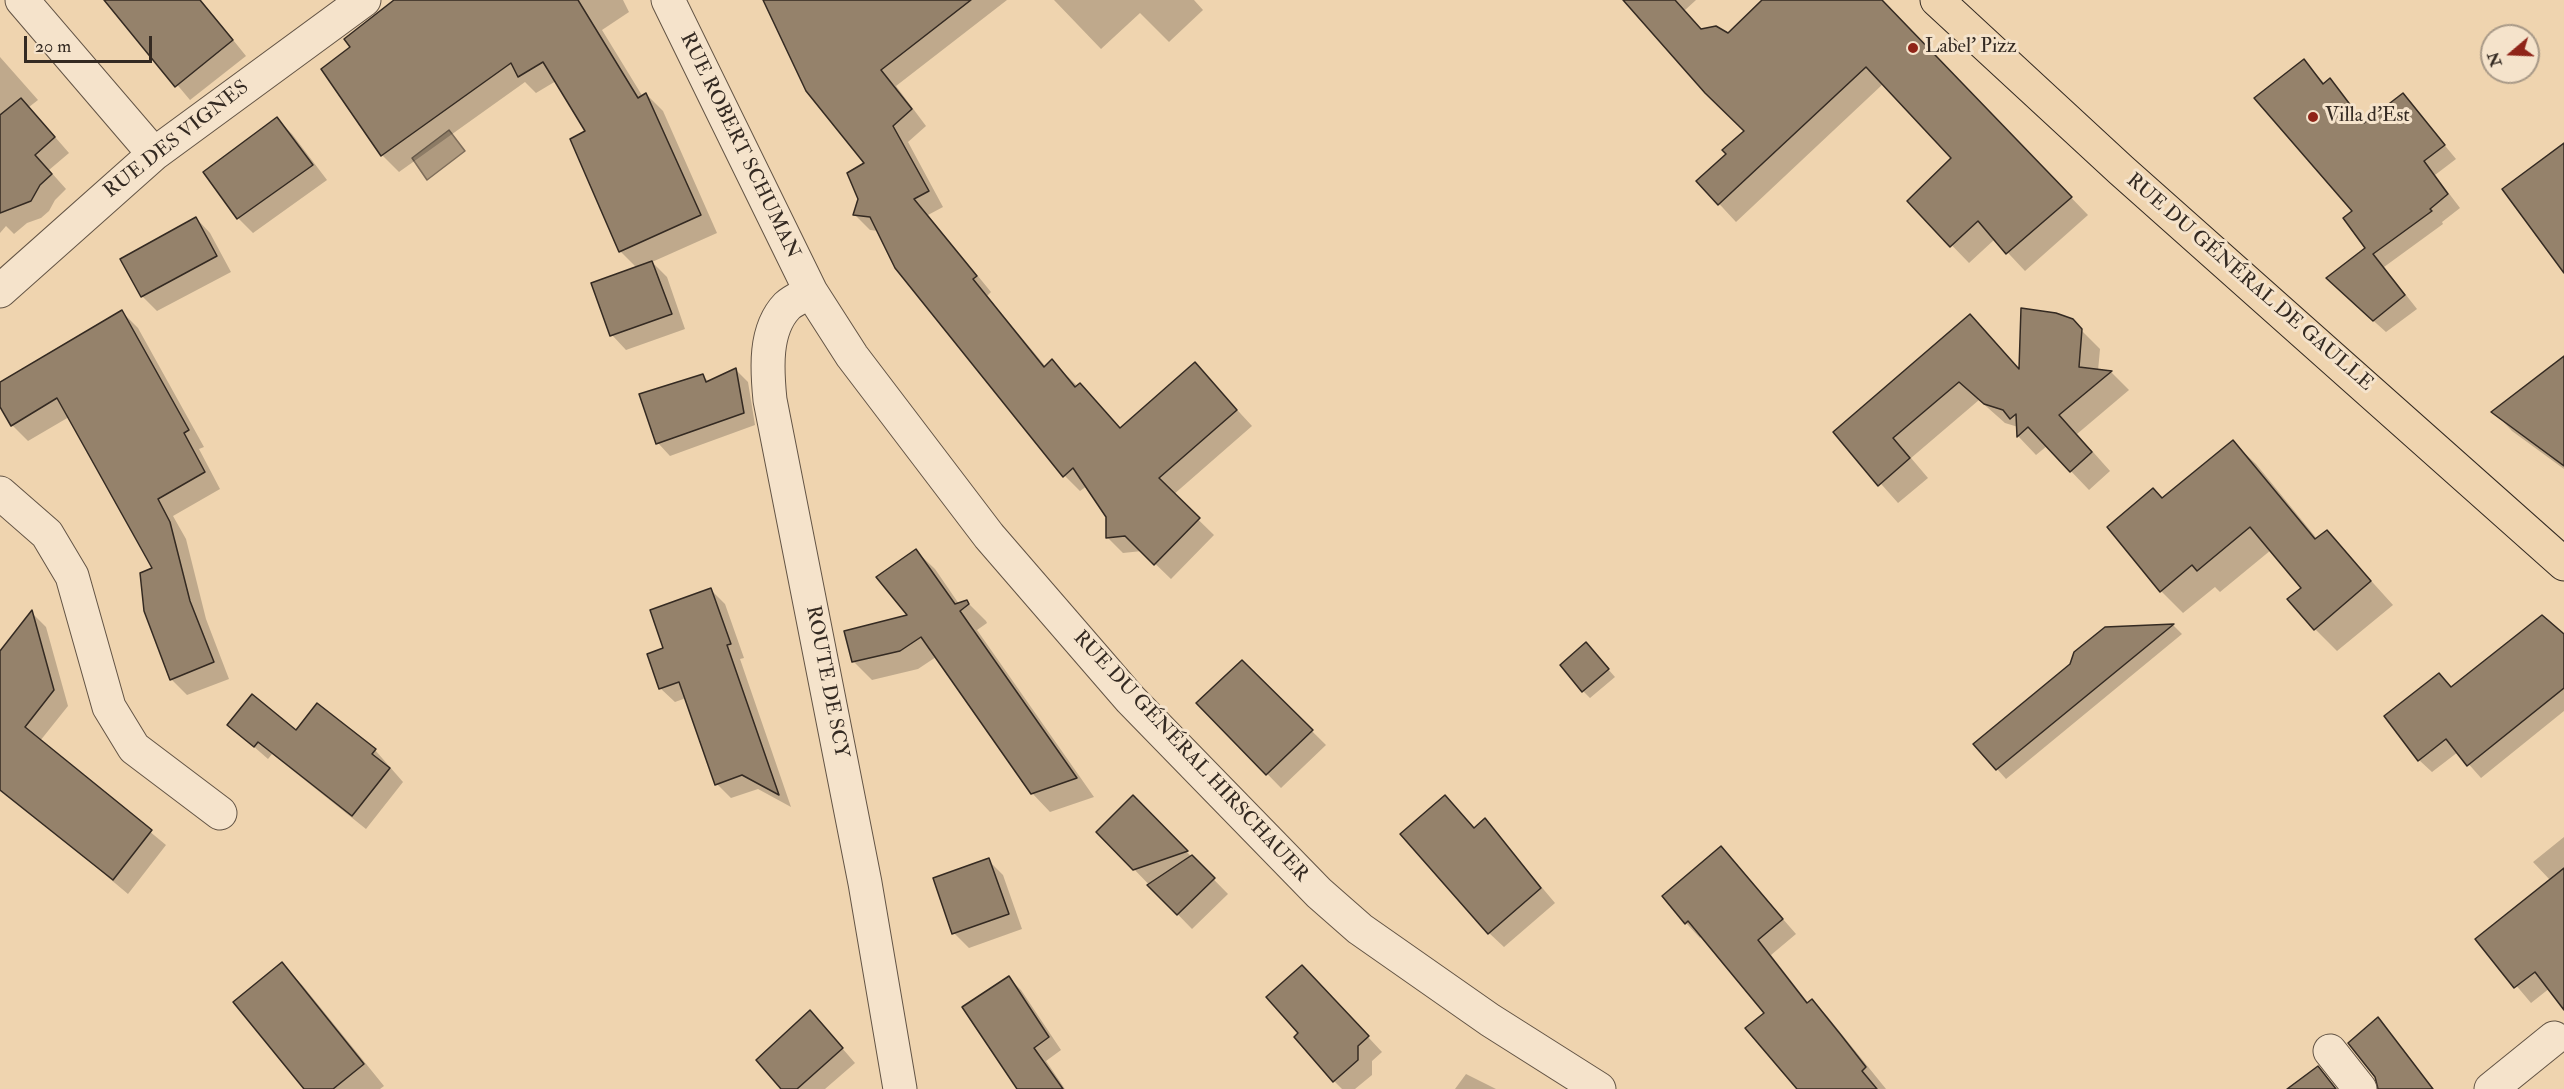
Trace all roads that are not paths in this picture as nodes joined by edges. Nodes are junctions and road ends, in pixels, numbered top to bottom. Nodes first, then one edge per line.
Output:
1 (22, 0) edge
2 (364, 0) edge
3 (668, 0) edge
4 (1937, 0) edge
5 (154, 154) junction
6 (0, 291) edge
7 (812, 292) junction
8 (0, 493) edge
9 (2564, 564) edge
10 (220, 813) dead end
11 (2554, 1038) dead end
12 (2330, 1051) dead end
13 (900, 1089) edge
14 (1599, 1089) edge
15 (2360, 1089) edge
16 (2491, 1089) edge

1 - 5 street
2 - 5 street, RUE DES VIGNES
3 - 7 street, RUE ROBERT SCHUMAN
4 - 9 main road, RUE DU GÉNÉRAL DE GAULLE
5 - 6 street, RUE DES VIGNES
7 - 13 street, ROUTE DE SCY
7 - 14 street, RUE DU GÉNÉRAL HIRSCHAUER
8 - 10 street
11 - 16 street
12 - 15 street

